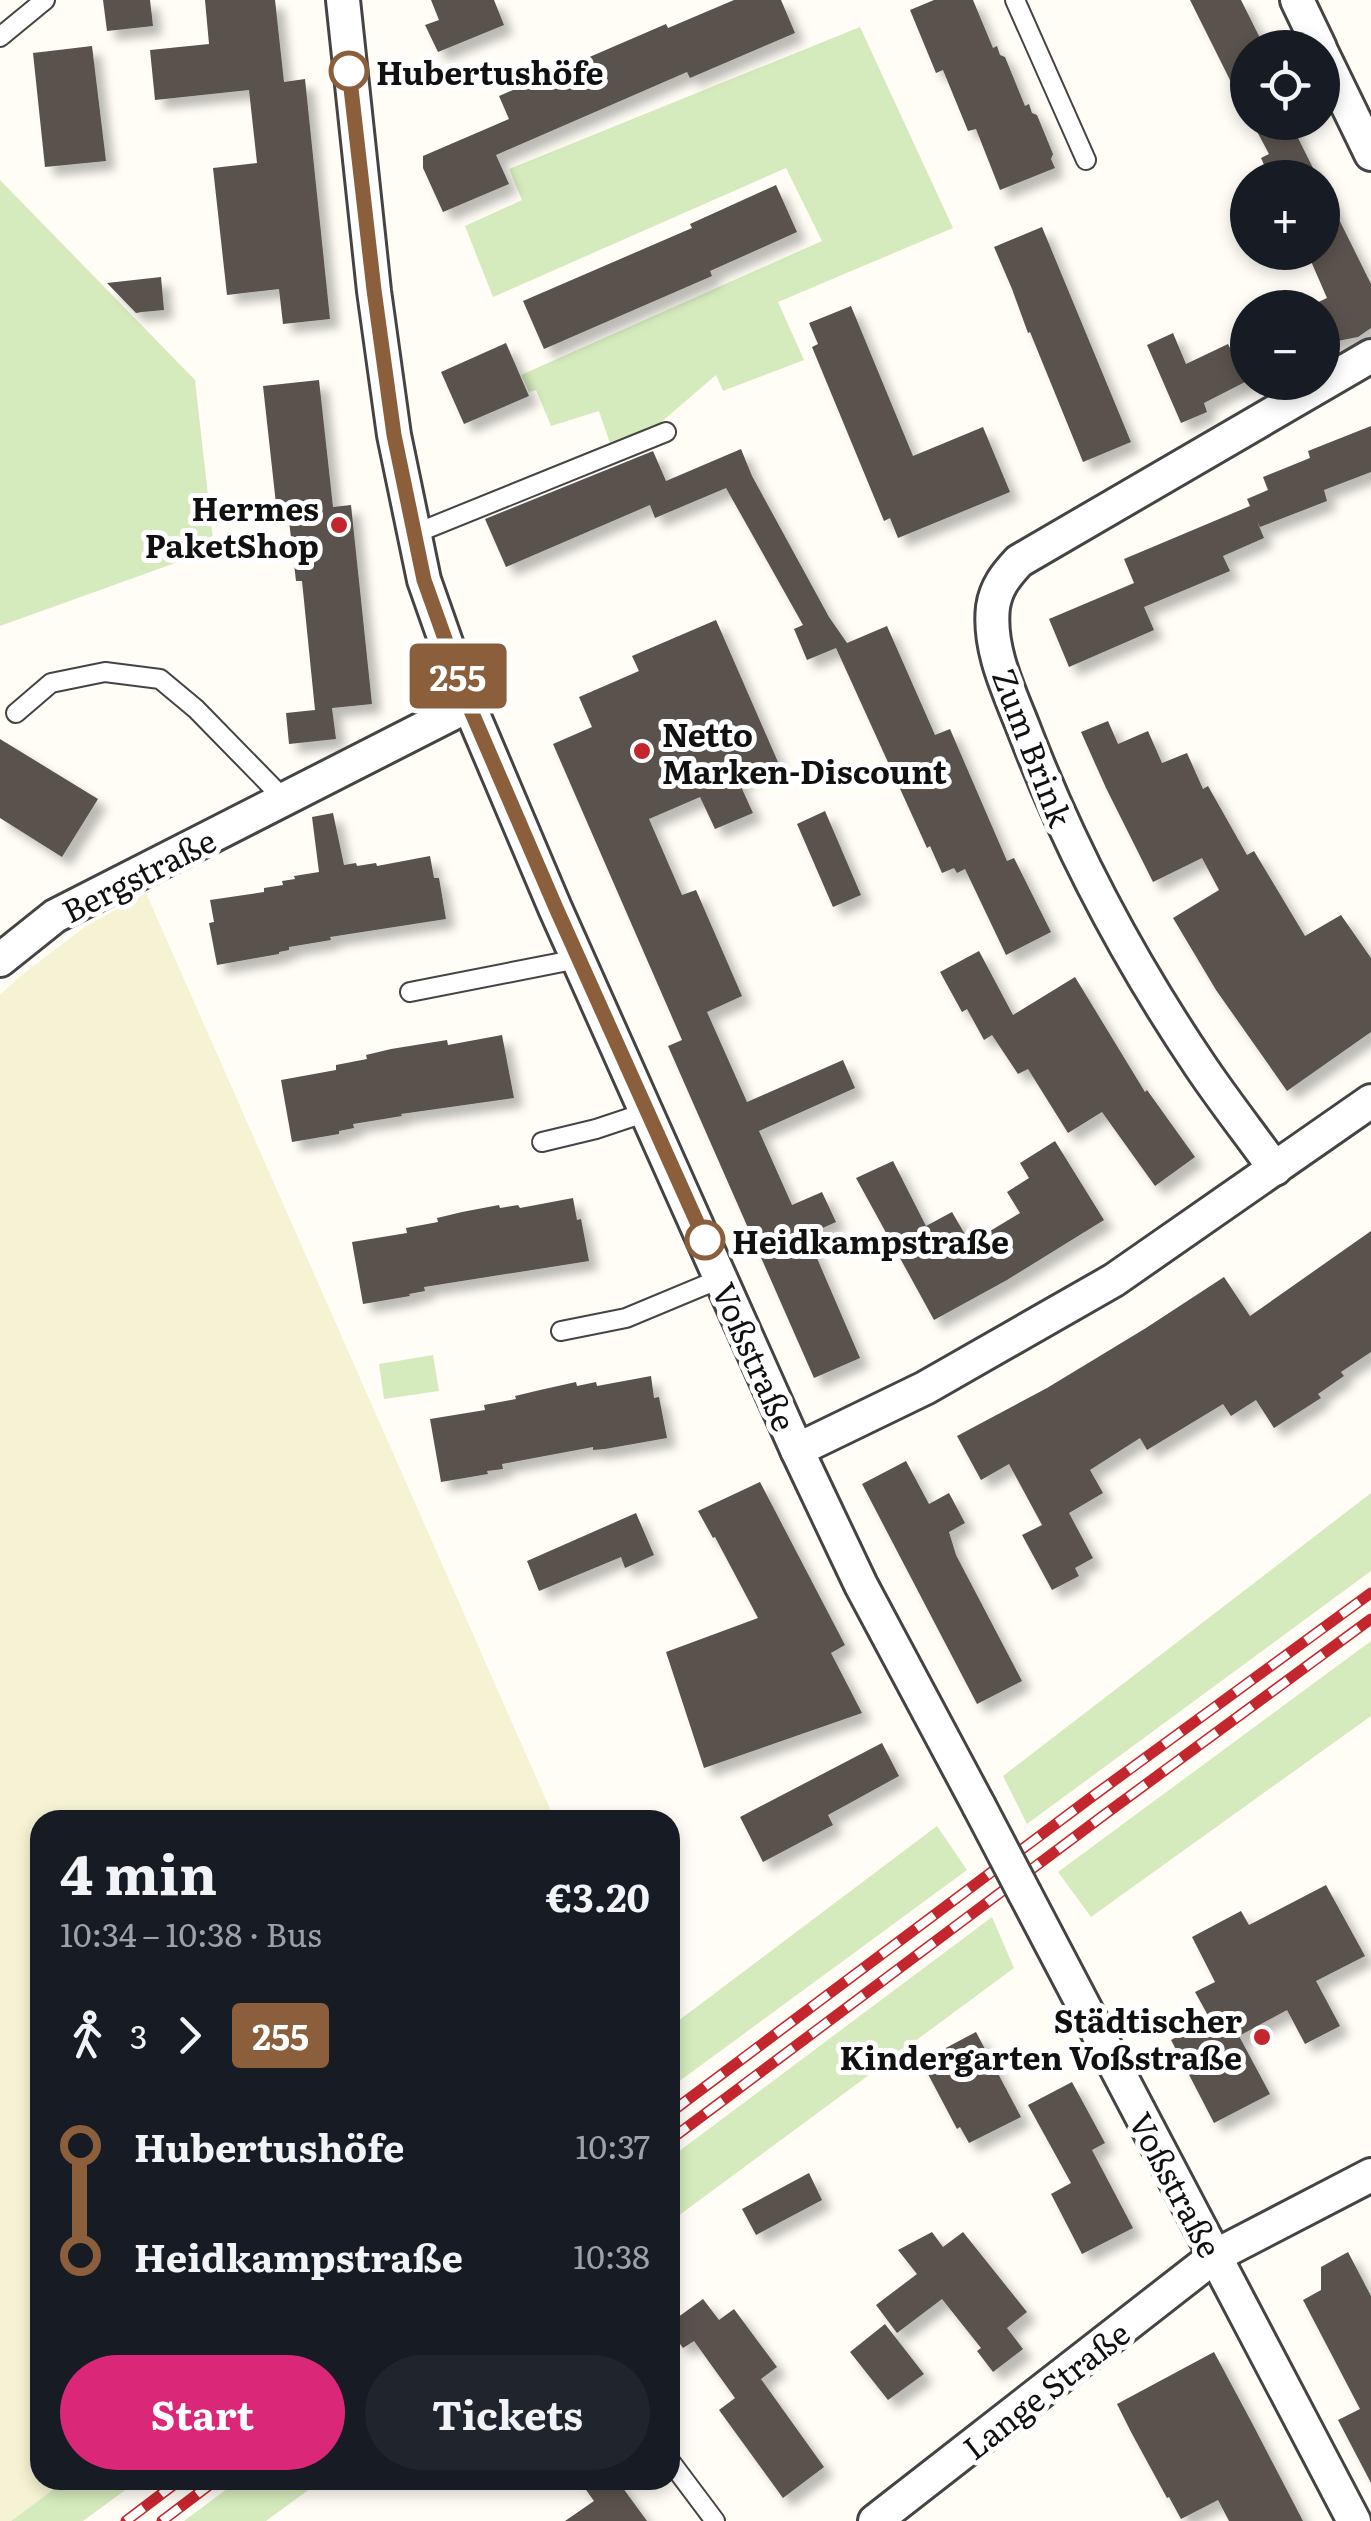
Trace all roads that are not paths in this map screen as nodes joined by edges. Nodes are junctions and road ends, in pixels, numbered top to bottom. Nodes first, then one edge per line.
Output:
1 (45, 0) edge
2 (342, 0) edge
3 (1015, 0) edge
4 (1297, 0) edge
5 (1311, 30) edge
6 (0, 37) edge
7 (1340, 90) edge
8 (1371, 154) edge
9 (1086, 160) dead end
10 (1371, 356) edge
11 (666, 432) dead end
12 (414, 534) junction
13 (469, 706) junction
14 (16, 713) dead end
15 (284, 799) junction
16 (578, 959) junction
17 (0, 960) edge
18 (410, 992) dead end
19 (1371, 1101) edge
20 (648, 1112) junction
21 (542, 1142) dead end
22 (1275, 1169) junction
23 (722, 1278) junction
24 (560, 1331) dead end
25 (797, 1450) junction
26 (1371, 2175) edge
27 (1215, 2256) junction
28 (680, 2475) edge
29 (715, 2521) edge
30 (875, 2521) edge
31 (1354, 2521) edge

1 - 6 lane
2 - 12 street, Voßstraße
3 - 9 lane
4 - 5 street
7 - 8 street
10 - 22 street, Zum Brink
11 - 12 lane
12 - 13 street, Voßstraße
13 - 15 street, Bergstraße
13 - 16 street, Voßstraße
14 - 15 lane
15 - 17 street, Bergstraße
16 - 18 lane
16 - 20 street, Voßstraße
19 - 22 street
20 - 21 lane
20 - 23 street, Voßstraße
22 - 25 street
23 - 24 lane
23 - 25 street, Voßstraße
25 - 27 street, Voßstraße, bridge
26 - 27 street, Lange Straße
27 - 30 street, Lange Straße
27 - 31 street, Voßstraße
28 - 29 lane

